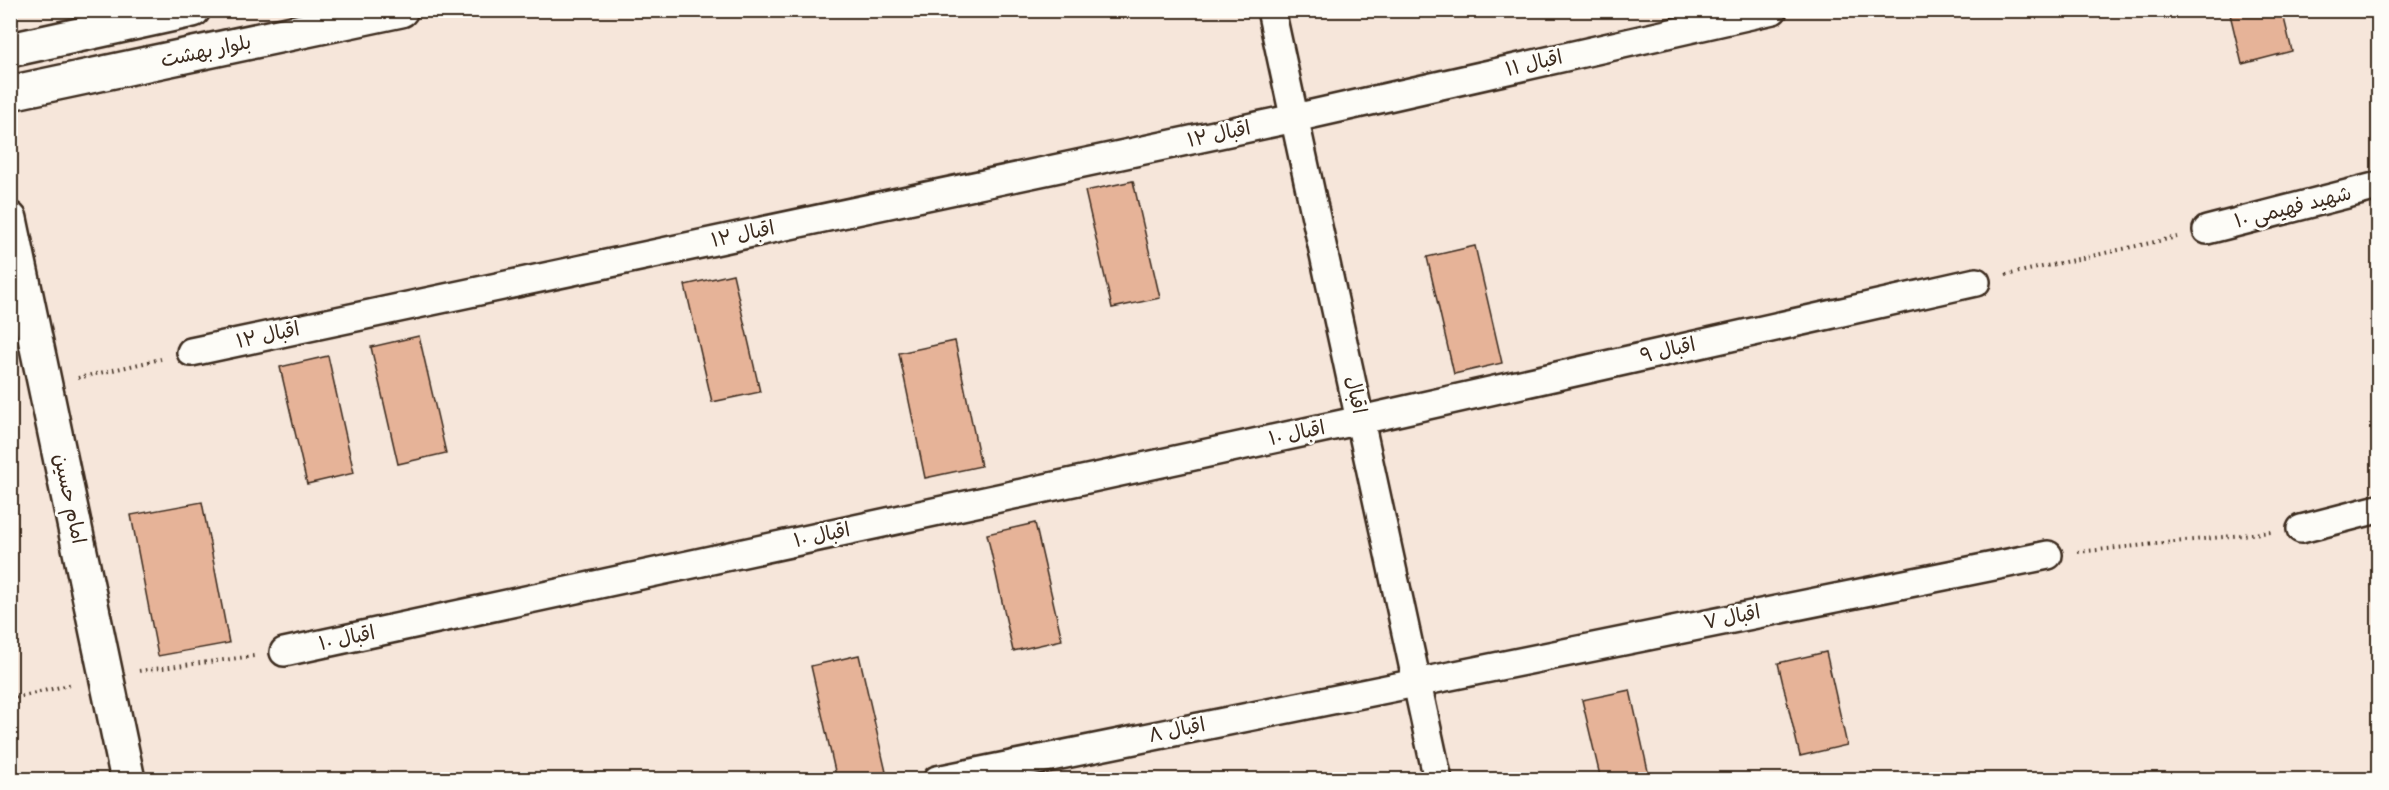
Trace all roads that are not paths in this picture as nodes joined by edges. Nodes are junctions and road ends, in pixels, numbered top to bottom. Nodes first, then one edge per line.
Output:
1 (193, 10) edge
2 (401, 10) edge
3 (1271, 10) edge
4 (1773, 10) edge
5 (10, 50) edge
6 (10, 93) edge
7 (1295, 118) junction
8 (2379, 186) edge
9 (10, 219) edge
10 (2207, 230) road end
11 (1976, 282) road end
12 (191, 352) road end
13 (1361, 420) junction
14 (2379, 509) edge
15 (2301, 529) road end
16 (2048, 555) road end
17 (284, 652) road end
18 (1417, 682) junction
19 (128, 780) edge
20 (937, 780) edge
21 (1438, 780) edge

1 - 5 street
2 - 6 street, بلوار بهشت
3 - 7 street, اقبال
4 - 7 street, اقبال ۱۱
7 - 12 street, اقبال ۱۲
7 - 13 street, اقبال
8 - 10 street, شهید فهیمی ۱۰
9 - 19 street, امام حسین
11 - 13 street, اقبال ۹
13 - 17 street, اقبال ۱۰
13 - 18 street, اقبال
14 - 15 street
16 - 18 street, اقبال ۷
18 - 20 street, اقبال ۸
18 - 21 street, اقبال

